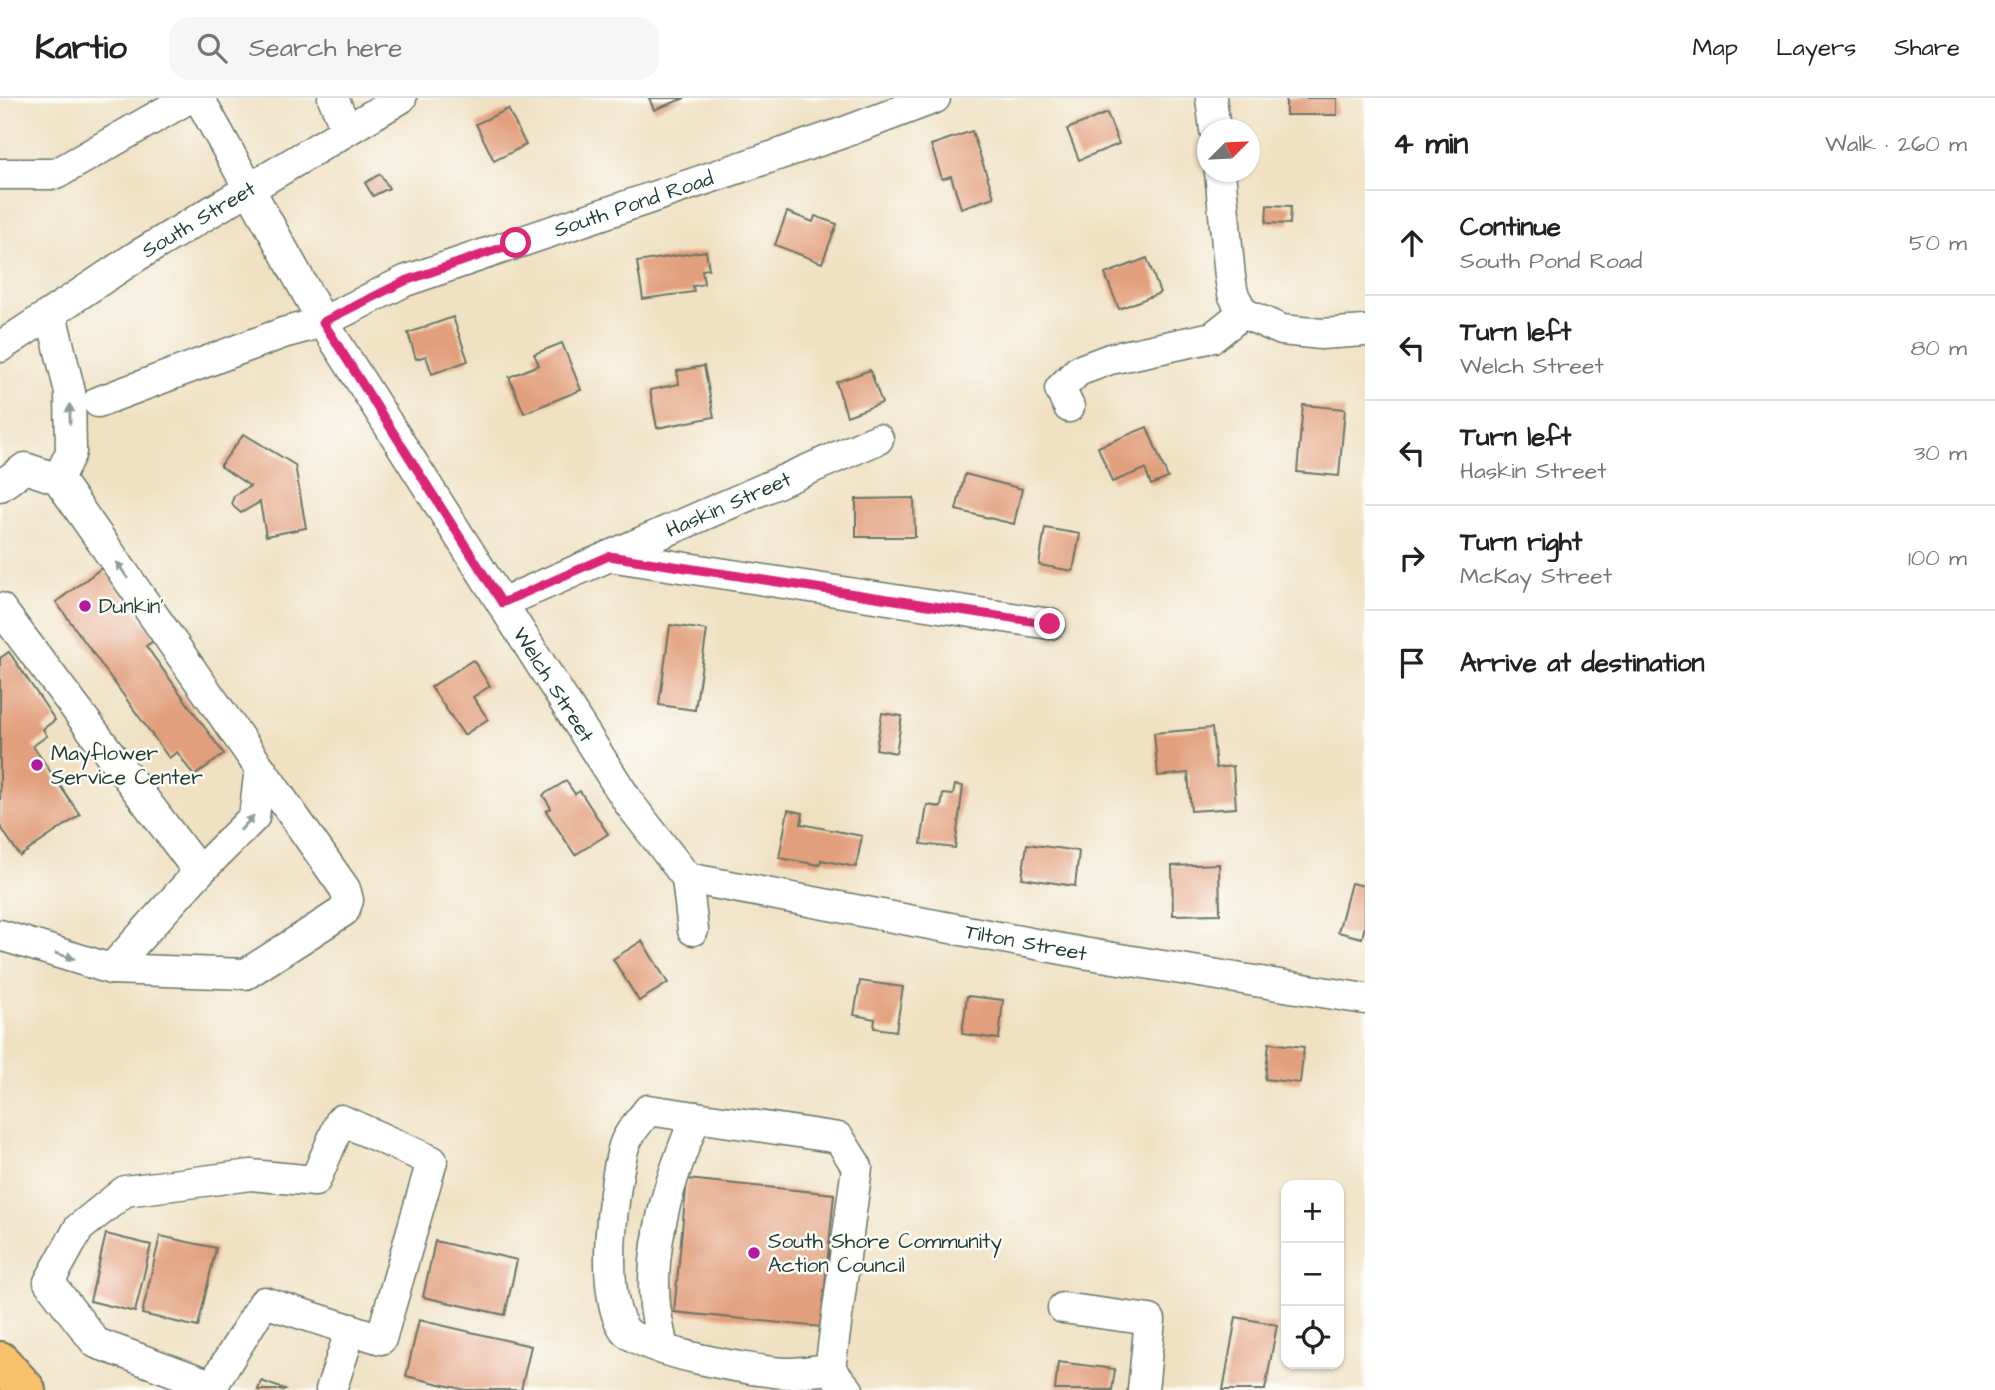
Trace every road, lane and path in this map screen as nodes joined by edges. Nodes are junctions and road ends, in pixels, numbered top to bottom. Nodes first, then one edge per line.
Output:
1 (189, 98) edge
2 (199, 98) edge
3 (333, 98) edge
4 (401, 98) edge
5 (935, 98) edge
6 (1211, 98) edge
7 (1214, 119) edge
8 (347, 131) junction
9 (0, 174) edge
10 (1221, 182) edge
11 (251, 189) junction
12 (1243, 313) junction
13 (51, 314) junction
14 (323, 322) junction
15 (1365, 331) edge
16 (0, 347) edge
17 (98, 402) dead end
18 (1069, 407) dead end
19 (878, 439) dead end
20 (58, 479) junction
21 (0, 486) edge
22 (609, 556) junction
23 (502, 603) junction
24 (0, 608) edge
25 (1050, 624) dead end
26 (260, 768) junction
27 (199, 872) junction
28 (687, 878) junction
29 (693, 930) dead end
30 (0, 935) edge
31 (111, 969) junction
32 (1365, 999) edge
33 (696, 1117) junction
34 (1063, 1308) dead end
35 (351, 1329) junction
36 (663, 1349) junction
37 (0, 1361) edge
38 (839, 1379) edge
39 (789, 1382) edge
40 (211, 1387) edge
41 (26, 1390) edge
42 (331, 1390) edge
43 (1143, 1390) edge

1 - 9 street
2 - 11 street, Welch Street
3 - 8 street
4 - 8 street, South Street
5 - 14 street, South Pond Road
6 - 7 street
8 - 11 street, South Street
10 - 12 street
11 - 13 street, South Street
11 - 14 street, Welch Street
12 - 15 street
12 - 18 street
13 - 16 street, South Street
20 -> 13 street
14 - 17 street, South Pond Road
14 - 23 street, Welch Street
19 - 22 street, Haskin Street
20 - 21 street
26 -> 20 street
22 - 23 street, Haskin Street
22 - 25 street
23 - 28 street, Welch Street
24 - 27 street
27 -> 26 street
26 - 31 street
27 - 31 street
28 - 29 street
28 - 32 street, Tilton Street
30 -> 31 street
33 - 36 street
33 - 36 street
33 - 38 street
34 - 43 street
35 - 40 street
35 - 40 street
35 - 42 street
36 - 39 street
37 - 41 main road
38 - 39 street

